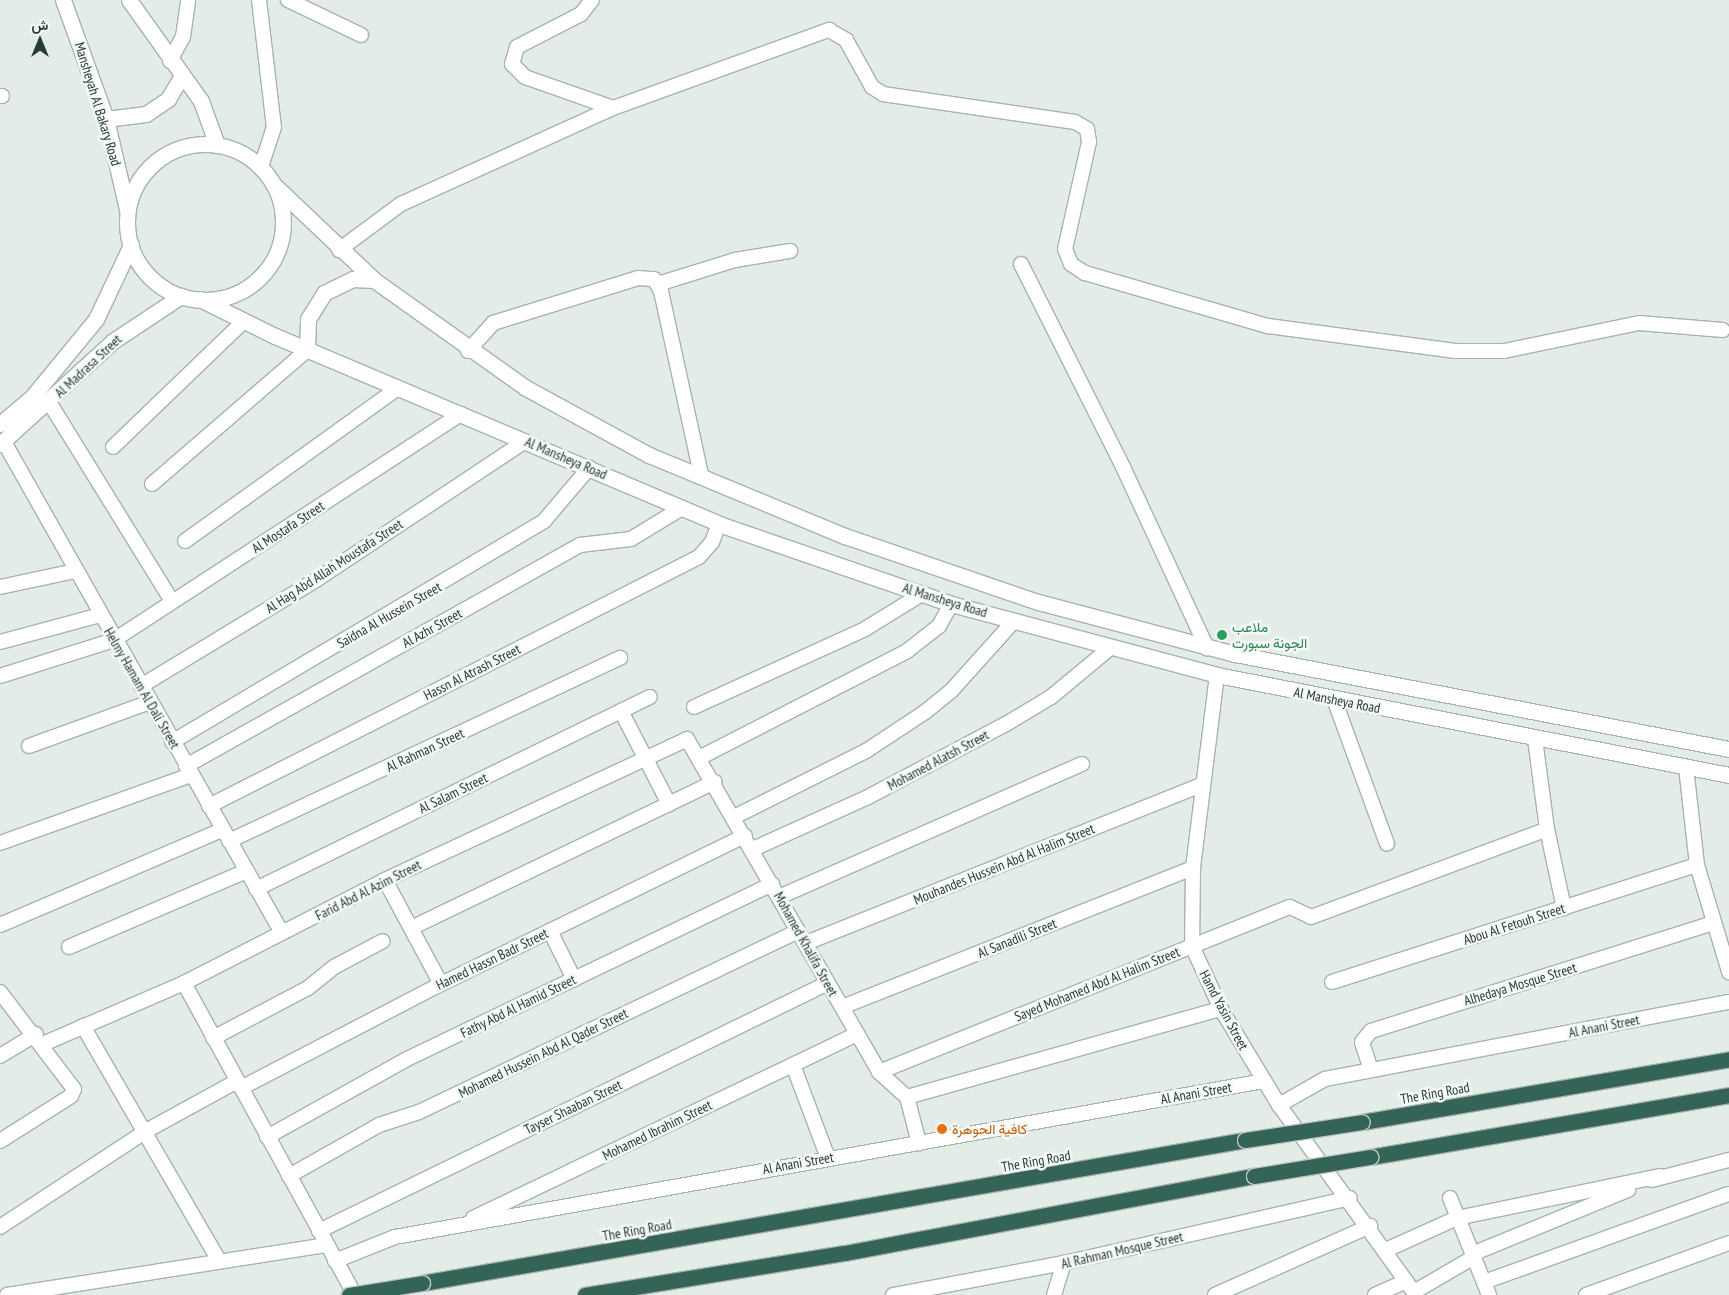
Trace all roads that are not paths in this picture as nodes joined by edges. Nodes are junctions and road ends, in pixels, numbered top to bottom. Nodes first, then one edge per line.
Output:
1 (64, 0) edge
2 (129, 0) edge
3 (188, 0) edge
4 (259, 0) edge
5 (288, 0) edge
6 (592, 0) edge
7 (361, 35) dead end
8 (170, 61) junction
9 (182, 76) junction
10 (614, 108) junction
11 (106, 119) junction
12 (216, 145) junction
13 (261, 168) junction
14 (273, 184) junction
15 (128, 210) junction
16 (131, 245) junction
17 (339, 250) junction
18 (790, 251) dead end
19 (1021, 264) dead end
20 (374, 280) junction
21 (658, 284) junction
22 (181, 296) junction
23 (200, 299) junction
24 (243, 322) junction
25 (1723, 330) dead end
26 (308, 350) junction
27 (468, 350) junction
28 (398, 388) junction
29 (49, 402) junction
30 (461, 414) junction
31 (0, 424) edge
32 (525, 441) junction
33 (2, 443) edge
34 (113, 447) dead end
35 (589, 468) junction
36 (701, 475) junction
37 (152, 484) dead end
38 (682, 508) junction
39 (720, 524) junction
40 (184, 541) dead end
41 (75, 571) junction
42 (0, 587) edge
43 (922, 594) junction
44 (172, 601) junction
45 (951, 604) junction
46 (100, 615) junction
47 (1014, 621) junction
48 (114, 640) junction
49 (0, 642) edge
50 (1110, 648) junction
51 (1207, 648) junction
52 (620, 658) dead end
53 (1217, 675) junction
54 (0, 676) edge
55 (140, 686) junction
56 (650, 697) dead end
57 (1334, 699) junction
58 (150, 702) junction
59 (694, 707) dead end
60 (621, 711) junction
61 (1535, 739) junction
62 (172, 742) junction
63 (692, 742) joint
64 (28, 746) dead end
65 (1729, 749) edge
66 (645, 756) junction
67 (701, 757) junction
68 (1082, 764) dead end
69 (1686, 767) junction
70 (188, 770) junction
71 (1729, 775) edge
72 (715, 782) junction
73 (1202, 786) junction
74 (669, 804) junction
75 (209, 806) junction
76 (734, 817) junction
77 (1546, 829) junction
78 (226, 836) junction
79 (745, 836) junction
80 (0, 843) edge
81 (1388, 844) dead end
82 (753, 849) junction
83 (1697, 866) junction
84 (1193, 868) junction
85 (246, 871) junction
86 (385, 880) junction
87 (772, 884) junction
88 (256, 889) junction
89 (779, 896) junction
90 (1564, 908) junction
91 (1711, 924) junction
92 (0, 925) edge
93 (411, 928) junction
94 (798, 930) junction
95 (550, 931) junction
96 (282, 933) junction
97 (383, 941) dead end
98 (806, 943) junction
99 (1192, 946) junction
100 (70, 947) dead end
101 (1729, 972) edge
102 (574, 979) junction
103 (1332, 982) dead end
104 (184, 983) junction
105 (828, 983) junction
106 (441, 984) junction
107 (0, 992) edge
108 (1729, 1002) edge
109 (842, 1007) junction
110 (1221, 1009) junction
111 (83, 1026) junction
112 (857, 1034) junction
113 (214, 1038) junction
114 (39, 1039) junction
115 (0, 1056) edge
116 (1729, 1059) edge
117 (793, 1065) junction
118 (1371, 1070) junction
119 (878, 1072) junction
120 (1264, 1081) junction
121 (239, 1084) junction
122 (1729, 1095) edge
123 (908, 1097) junction
124 (1279, 1105) junction
125 (146, 1131) junction
126 (267, 1137) junction
127 (0, 1141) edge
128 (919, 1143) junction
129 (828, 1158) junction
130 (1729, 1160) edge
131 (289, 1176) junction
132 (1660, 1176) junction
133 (1729, 1194) edge
134 (1350, 1198) junction
135 (1450, 1198) dead end
136 (1457, 1218) junction
137 (457, 1226) junction
138 (1370, 1226) junction
139 (0, 1228) edge
140 (319, 1231) junction
141 (1729, 1243) edge
142 (327, 1245) junction
143 (1386, 1250) junction
144 (1473, 1256) junction
145 (219, 1261) junction
146 (335, 1261) junction
147 (1064, 1263) junction
148 (1412, 1289) edge
149 (1487, 1289) edge
150 (7, 1295) edge
151 (349, 1295) edge
152 (355, 1295) edge
153 (585, 1295) edge
154 (893, 1295) edge
155 (1054, 1295) edge
156 (1215, 1295) edge
157 (1375, 1295) edge
158 (1586, 1295) edge

1 - 11 street, Mansheyah Al Bakary Road
2 - 8 street
3 - 8 street
4 - 13 street
5 - 7 street
6 - 10 street
8 - 9 street
9 - 11 street
9 - 12 street
10 - 17 street
10 - 25 street
11 - 15 street, Mansheyah Al Bakary Road
12 - 13 street
12 - 15 street
13 - 14 street
14 - 17 street, Al Mansheya Road
14 - 23 street
15 - 16 street
16 - 22 street
16 - 31 street, Al Madrasa Street
17 - 20 street, Al Mansheya Road
18 - 21 street
19 - 51 street
20 - 26 street
20 - 27 street, Al Mansheya Road
21 - 27 street
21 - 36 street
22 - 23 street
22 - 29 street, Al Madrasa Street
23 - 24 street, Al Mansheya Road
24 - 26 street, Al Mansheya Road
24 - 34 street
26 - 28 street, Al Mansheya Road
26 - 37 street
27 - 36 street, Al Mansheya Road
28 - 30 street, Al Mansheya Road
28 - 40 street
29 - 33 street, Al Madrasa Street
29 - 44 street
30 - 32 street, Al Mansheya Road
30 - 44 street, Al Mostafa Street
32 - 35 street, Al Mansheya Road
32 - 55 street, Al Hag Abd Allah Moustafa Street
33 - 41 street, Helmy Hamam Al Dali Street
35 - 38 street, Al Mansheya Road
35 - 62 street, Saidna Al Hussein Street
36 - 51 street, Al Mansheya Road
38 - 39 street, Al Mansheya Road
38 - 70 street, Al Azhr Street
39 - 43 street, Al Mansheya Road
39 - 75 street, Hassn Al Atrash Street
41 - 42 street
41 - 46 street, Helmy Hamam Al Dali Street
43 - 45 street, Al Mansheya Road
43 - 59 street
44 - 48 street, Al Mostafa Street
45 - 47 street, Al Mansheya Road
45 - 67 street
46 - 48 street, Helmy Hamam Al Dali Street
46 - 49 street
47 - 50 street, Al Mansheya Road
47 - 76 street
48 - 54 street, Al Mostafa Street
48 - 55 street, Helmy Hamam Al Dali Street
50 - 53 street, Al Mansheya Road
50 - 82 street, Mohamed Alatsh Street
51 - 65 street, Al Mansheya Road
52 - 78 street, Al Rahman Street
53 - 57 street, Al Mansheya Road
53 - 73 street, Hamd Yasin Street
55 - 58 street, Helmy Hamam Al Dali Street
56 - 60 street, Al Salam Street
57 - 61 street, Al Mansheya Road
57 - 81 street
58 - 62 street, Helmy Hamam Al Dali Street
58 - 64 street
60 - 66 street
60 - 88 street, Al Salam Street
61 - 69 street, Al Mansheya Road
61 - 77 street
62 - 70 street, Helmy Hamam Al Dali Street
63 - 66 street, Farid Abd Al Azim Street
63 - 67 street, Mohamed Khalifa Street
66 - 74 street
66 - 86 street, Farid Abd Al Azim Street
67 - 72 street, Mohamed Khalifa Street
68 - 89 street
69 - 71 street, Al Mansheya Road
69 - 83 street
70 - 75 street, Helmy Hamam Al Dali Street
70 - 80 street, Al Azhr Street
72 - 74 street
72 - 76 street, Mohamed Khalifa Street
73 - 84 street, Hamd Yasin Street
73 - 98 street, Mouhandes Hussein Abd Al Halim Street
74 - 93 street
75 - 78 street, Helmy Hamam Al Dali Street
76 - 79 street, Mohamed Khalifa Street
77 - 90 street
77 - 99 street, Sayed Mohamed Abd Al Halim Street
78 - 85 street, Helmy Hamam Al Dali Street
78 - 92 street, Al Rahman Street
79 - 82 street, Mohamed Khalifa Street
79 - 95 street, Hamed Hassn Badr Street
82 - 87 street, Mohamed Khalifa Street
83 - 90 street, Abou Al Fetouh Street
83 - 91 street
84 - 99 street, Hamd Yasin Street
84 - 109 street, Al Sanadili Street
85 - 88 street, Helmy Hamam Al Dali Street
85 - 100 street
86 - 93 street
86 - 96 street, Farid Abd Al Azim Street
87 - 89 street, Mohamed Khalifa Street
87 - 102 street, Fathy Abd Al Hamid Street
88 - 96 street, Helmy Hamam Al Dali Street
89 - 94 street, Mohamed Khalifa Street
90 - 103 street, Abou Al Fetouh Street
91 - 101 street
91 - 118 street, Alhedaya Mosque Street
93 - 106 street
94 - 98 street, Mohamed Khalifa Street
94 - 131 street, Mohamed Hussein Abd Al Qader Street
95 - 102 street
95 - 106 street, Hamed Hassn Badr Street
96 - 104 street, Farid Abd Al Azim Street
97 - 113 street
98 - 105 street, Mohamed Khalifa Street
99 - 110 street, Hamd Yasin Street
99 - 119 street, Sayed Mohamed Abd Al Halim Street
102 - 126 street, Fathy Abd Al Hamid Street
104 - 111 street, Farid Abd Al Azim Street
104 - 113 street
105 - 109 street, Mohamed Khalifa Street
105 - 140 street, Tayser Shaaban Street
106 - 121 street, Hamed Hassn Badr Street
107 - 114 street
108 - 118 street, Al Anani Street
109 - 112 street, Mohamed Khalifa Street
110 - 120 street, Hamd Yasin Street
110 - 123 street
111 - 114 street, Farid Abd Al Azim Street
111 - 125 street
112 - 117 street, Mohamed Ibrahim Street
112 - 119 street, Mohamed Khalifa Street
113 - 121 street
114 - 115 street, Farid Abd Al Azim Street
114 - 127 street
116 - 151 highway, The Ring Road, bridge
117 - 129 street
117 - 137 street, Mohamed Ibrahim Street
118 - 124 street, Al Anani Street
119 - 123 street, Mohamed Khalifa Street
120 - 124 street, Hamd Yasin Street
120 - 128 street, Al Anani Street
121 - 125 street, Hamed Hassn Badr Street
121 - 126 street
122 - 153 highway, bridge
123 - 128 street
124 - 134 street, Hamd Yasin Street
125 - 139 street, Hamed Hassn Badr Street
125 - 145 street
126 - 131 street
128 - 129 street, Al Anani Street
129 - 137 street, Al Anani Street
130 - 132 street
131 - 140 street
132 - 136 street
132 - 144 street
133 - 149 street
134 - 138 street, Hamd Yasin Street
134 - 147 street, Al Rahman Mosque Street
135 - 136 street
136 - 143 street
136 - 144 street
137 - 146 street, Al Anani Street
138 - 143 street, Hamd Yasin Street
138 - 156 street
140 - 142 street
141 - 158 street
142 - 145 street
142 - 146 street
143 - 148 street, Hamd Yasin Street
144 - 148 street
144 - 149 street
145 - 150 street
146 - 152 street
147 - 154 street, Al Rahman Mosque Street
147 - 155 street
148 - 157 street

